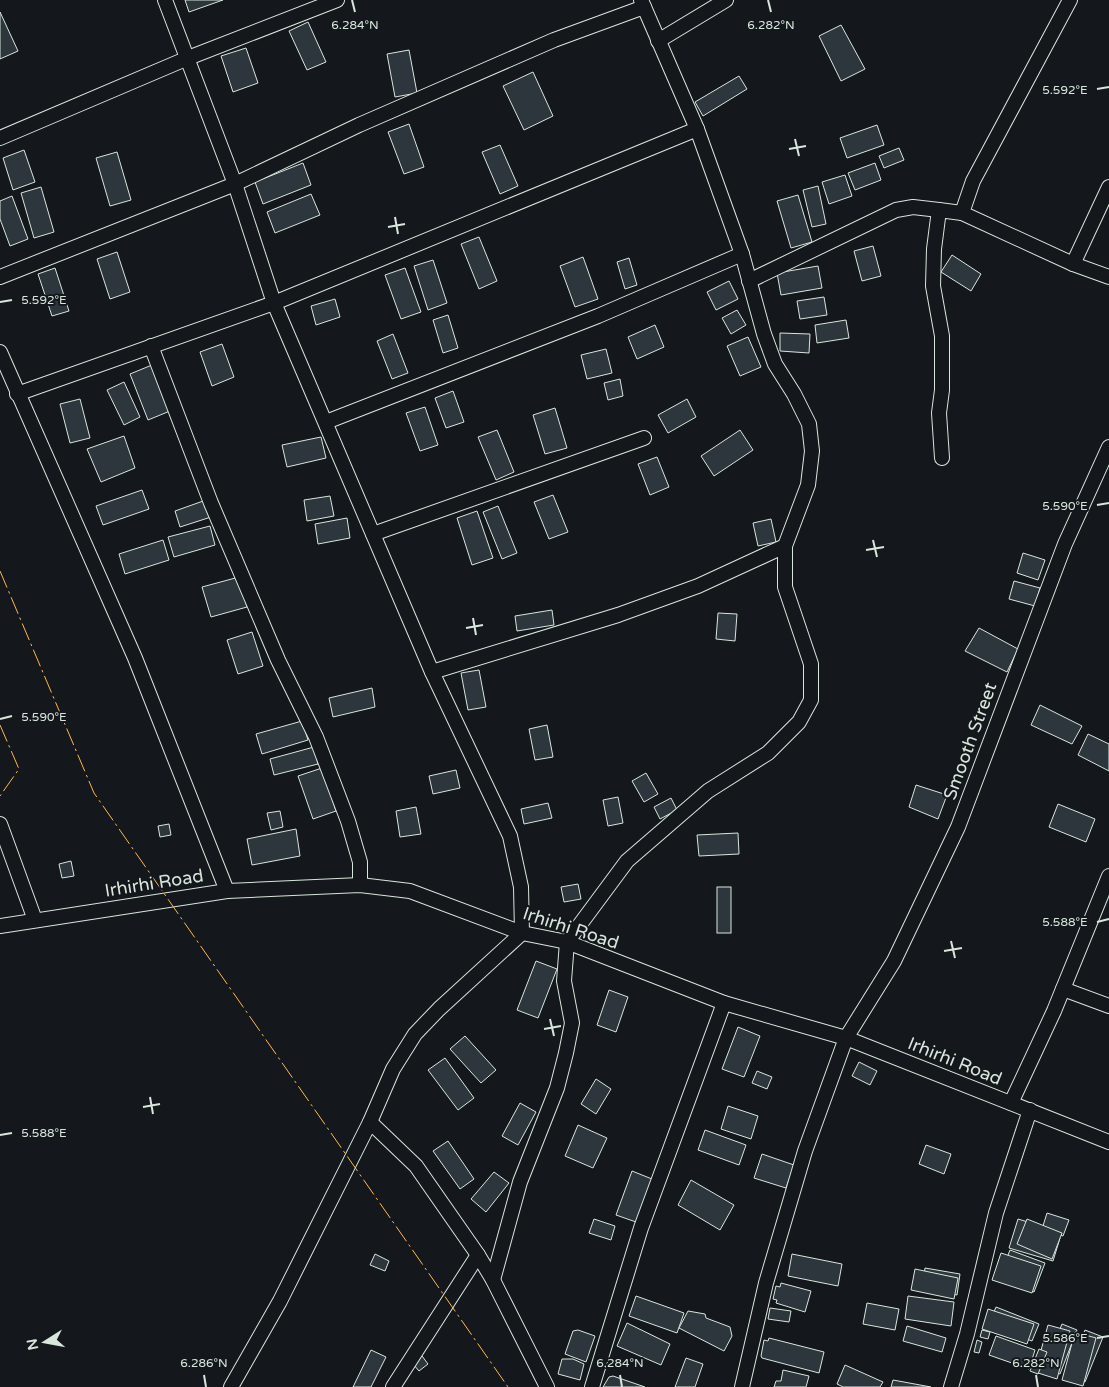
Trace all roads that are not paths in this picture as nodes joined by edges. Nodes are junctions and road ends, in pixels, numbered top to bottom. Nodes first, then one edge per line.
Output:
1 (166, 0) edge
2 (337, 0) edge
3 (726, 0) edge
4 (1070, 0) edge
5 (642, 4) edge
6 (658, 41) junction
7 (188, 58) junction
8 (697, 129) junction
9 (0, 138) edge
10 (235, 184) junction
11 (1109, 187) edge
12 (939, 210) junction
13 (962, 213) junction
14 (742, 254) junction
15 (1073, 264) junction
16 (0, 277) edge
17 (1109, 277) edge
18 (749, 281) junction
19 (274, 303) junction
20 (150, 346) junction
21 (0, 352) edge
22 (6, 382) edge
23 (17, 394) junction
24 (326, 422) junction
25 (644, 438) dead end
26 (1109, 447) edge
27 (942, 458) dead end
28 (373, 534) junction
29 (784, 546) junction
30 (432, 672) junction
31 (0, 824) edge
32 (1109, 876) edge
33 (360, 885) junction
34 (227, 891) junction
35 (35, 920) junction
36 (0, 926) edge
37 (522, 933) junction
38 (567, 942) junction
39 (1063, 989) junction
40 (724, 1003) junction
41 (1109, 1006) edge
42 (846, 1038) junction
43 (1010, 1103) junction
44 (1030, 1110) junction
45 (370, 1122) junction
46 (1109, 1142) edge
47 (478, 1255) junction
48 (494, 1280) junction
49 (543, 1385) edge
50 (231, 1387) edge
51 (393, 1387) edge
52 (592, 1387) edge
53 (742, 1387) edge
54 (951, 1387) edge

1 - 7 street
2 - 7 street
3 - 6 street
4 - 13 street
5 - 6 street
5 - 10 street
6 - 8 street
7 - 9 street
7 - 10 street
8 - 14 street
8 - 19 street
10 - 16 street
10 - 19 street
11 - 15 street
12 - 13 street
12 - 18 street
12 - 27 street
13 - 15 street
14 - 18 street
14 - 24 street
15 - 17 street
18 - 29 street
19 - 20 street
19 - 24 street
20 - 23 street
20 - 33 street
21 - 22 street
22 - 23 street
23 - 34 street
24 - 28 street
25 - 28 street
26 - 42 street, Smooth Street
28 - 30 street
29 - 30 street
29 - 38 street
30 - 37 street
31 - 35 street
32 - 39 street
33 - 34 street, Irhirhi Road
33 - 37 street, Irhirhi Road
34 - 35 street, Irhirhi Road
35 - 36 street, Irhirhi Road
37 - 38 street, Irhirhi Road
37 - 45 street
38 - 40 street, Irhirhi Road
38 - 48 street
39 - 41 street
39 - 43 street
40 - 42 street, Irhirhi Road
40 - 52 street
42 - 43 street, Irhirhi Road
42 - 53 street, Smooth Street
43 - 44 street, Irhirhi Road
44 - 46 street, Irhirhi Road
44 - 54 street
45 - 47 street
45 - 50 street
47 - 48 street
47 - 51 street
48 - 49 street

